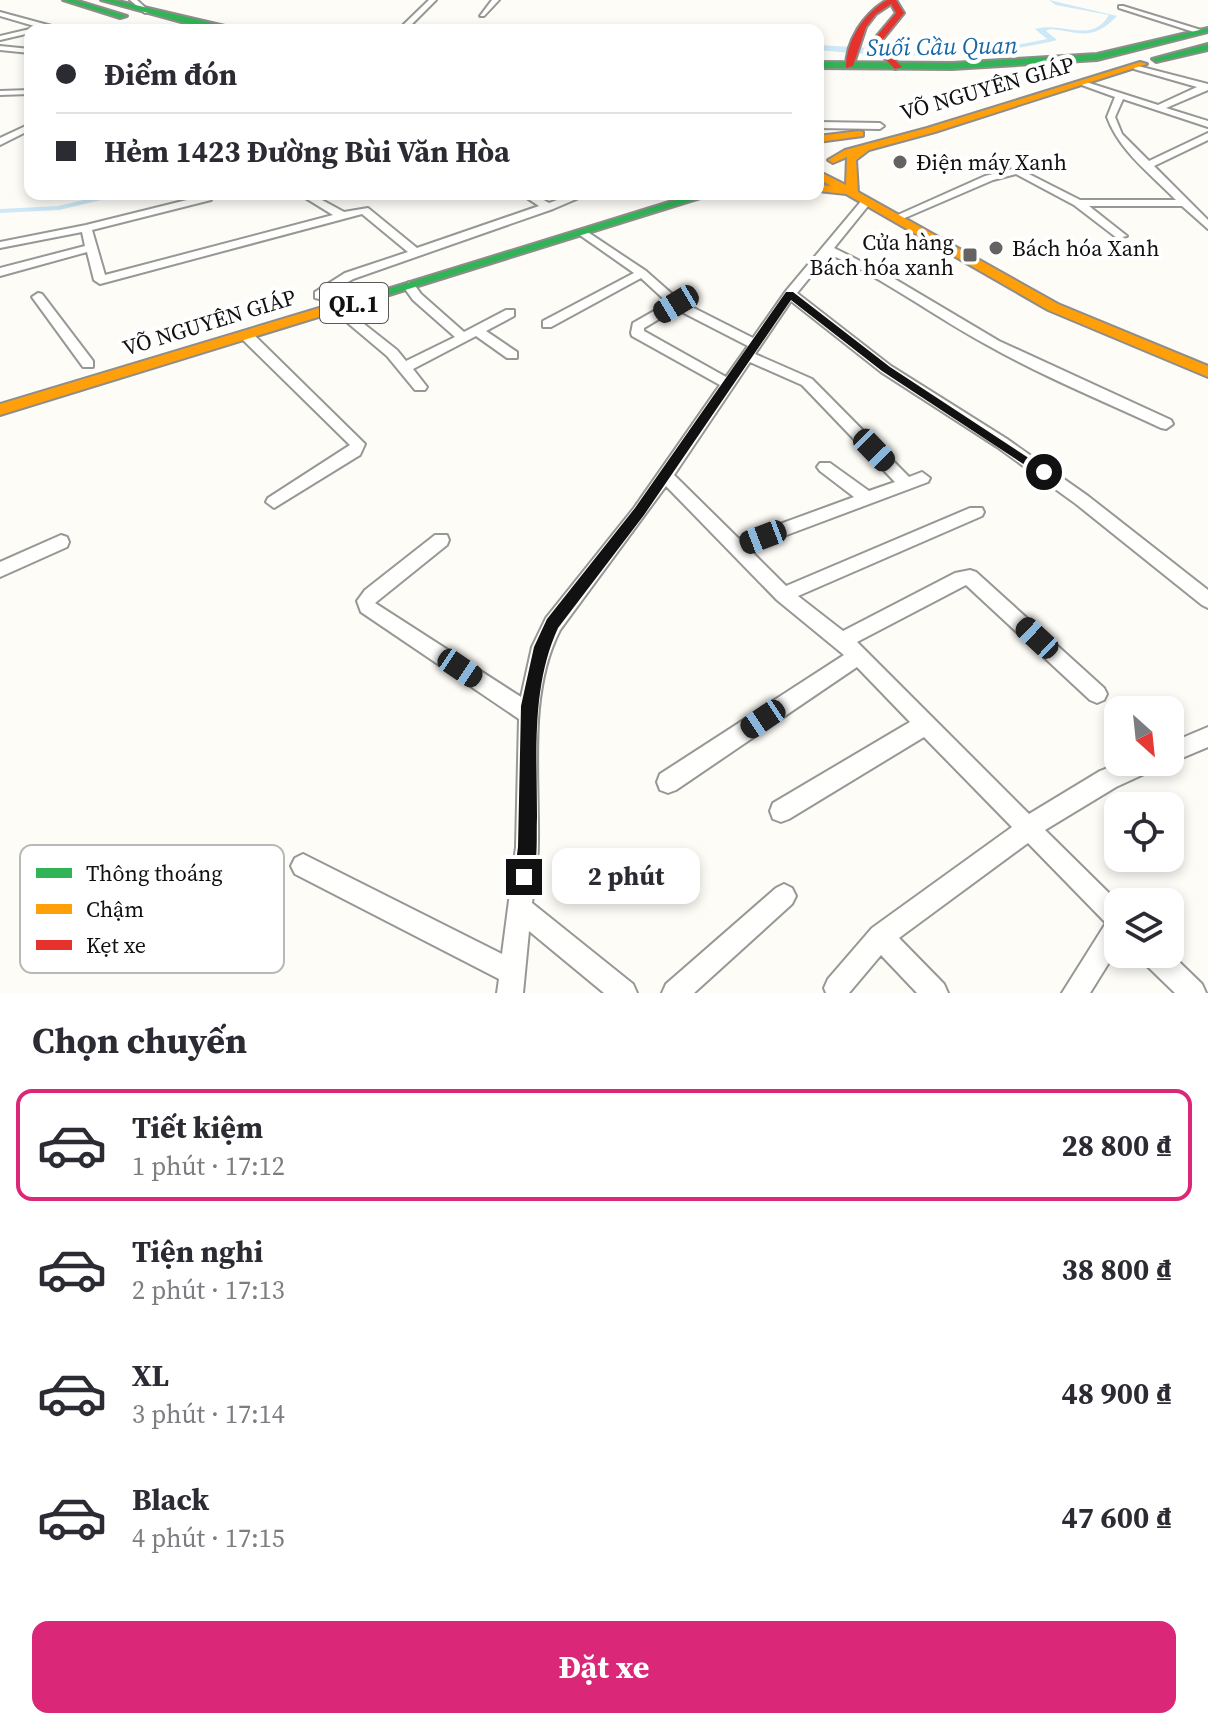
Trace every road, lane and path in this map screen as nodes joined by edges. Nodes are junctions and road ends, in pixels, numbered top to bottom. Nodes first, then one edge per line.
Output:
1 (67, 0) edge
2 (105, 0) edge
3 (433, 0) edge
4 (496, 0) edge
5 (892, 0) edge
6 (140, 6) edge
7 (1121, 7) dead end
8 (0, 14) edge
9 (482, 15) dead end
10 (35, 24) edge
11 (159, 24) edge
12 (214, 24) edge
13 (408, 24) edge
14 (24, 32) edge
15 (1206, 36) edge
16 (0, 38) edge
17 (0, 48) edge
18 (24, 50) edge
19 (869, 55) junction
20 (1156, 59) junction
21 (824, 64) edge
22 (1104, 65) junction
23 (824, 74) edge
24 (1207, 87) edge
25 (24, 92) edge
26 (0, 93) edge
27 (1120, 96) junction
28 (950, 104) dead end
29 (1159, 108) junction
30 (905, 117) dead end
31 (1208, 124) edge
32 (824, 125) edge
33 (880, 126) junction
34 (24, 130) edge
35 (1206, 138) edge
36 (824, 139) edge
37 (862, 141) junction
38 (0, 142) edge
39 (824, 164) edge
40 (1146, 166) junction
41 (824, 168) edge
42 (856, 195) junction
43 (199, 200) edge
44 (316, 200) edge
45 (537, 200) edge
46 (567, 200) edge
47 (640, 200) edge
48 (688, 200) edge
49 (1078, 203) junction
50 (1184, 203) junction
51 (549, 207) junction
52 (343, 216) junction
53 (896, 218) junction
54 (1206, 222) edge
55 (86, 228) junction
56 (582, 233) junction
57 (1121, 236) dead end
58 (0, 245) edge
59 (90, 248) junction
60 (828, 249) junction
61 (416, 253) junction
62 (0, 272) edge
63 (642, 273) junction
64 (409, 286) junction
65 (790, 294) junction
66 (319, 295) junction
67 (38, 297) dead end
68 (676, 304) junction
69 (336, 308) junction
70 (510, 313) dead end
71 (547, 324) dead end
72 (478, 331) junction
73 (246, 335) junction
74 (464, 338) junction
75 (750, 350) junction
76 (512, 355) dead end
77 (81, 366) joint
78 (406, 367) junction
79 (1208, 372) edge
80 (727, 383) junction
81 (420, 387) dead end
82 (0, 410) edge
83 (1166, 424) dead end
84 (825, 467) dead end
85 (665, 475) junction
86 (867, 498) junction
87 (274, 502) dead end
88 (976, 512) dead end
89 (441, 540) dead end
90 (61, 542) dead end
91 (737, 547) junction
92 (0, 570) edge
93 (1204, 591) edge
94 (783, 595) junction
95 (842, 641) junction
96 (858, 656) junction
97 (1097, 694) dead end
98 (529, 714) junction
99 (926, 724) junction
100 (1208, 737) edge
101 (1184, 747) edge
102 (1115, 776) edge
103 (668, 782) dead end
104 (781, 811) dead end
105 (1026, 829) junction
106 (303, 866) dead end
107 (784, 896) dead end
108 (1104, 905) edge
109 (520, 908) junction
110 (881, 937) junction
111 (1104, 948) edge
112 (1167, 968) edge
113 (511, 983) edge
114 (837, 988) dead end
115 (624, 993) edge
116 (675, 993) edge
117 (935, 993) edge
118 (1075, 993) edge
119 (1193, 993) edge

1 - 11 main road
2 - 6 main road
3 - 13 street
4 - 9 street
5 - 19 main road
6 - 12 main road
7 - 15 street
8 - 10 street
14 - 16 street
15 - 20 main road
15 - 22 main road
17 - 18 street
19 - 21 main road
19 - 22 main road
20 - 22 main road, VÕ NGUYÊN GIÁP
20 - 22 main road
22 - 23 main road
22 - 24 street
22 - 27 street
22 - 28 main road, VÕ NGUYÊN GIÁP
22 - 37 main road, VÕ NGUYÊN GIÁP
24 - 29 street
25 - 26 street
27 - 29 street
27 - 40 street
29 - 31 street
30 - 33 main road, VÕ NGUYÊN GIÁP
32 - 33 street
33 - 37 main road, VÕ NGUYÊN GIÁP
34 - 38 street
35 - 40 street
36 - 37 main road
37 - 39 main road, VÕ NGUYÊN GIÁP
37 - 42 main road
40 - 50 street
41 - 42 main road
42 - 53 main road
42 - 60 street
43 - 55 street
44 - 52 street
45 - 51 street
46 - 51 street
47 - 66 main road, VÕ NGUYÊN GIÁP / QL.1
48 - 56 main road, VÕ NGUYÊN GIÁP / QL.1
49 - 50 street
49 - 53 street
49 - 57 street
50 - 54 street
51 - 61 street
52 - 59 street
52 - 61 street
53 - 79 main road
55 - 58 street
55 - 59 street
56 - 63 street
56 - 64 main road, VÕ NGUYÊN GIÁP / QL.1
59 - 62 street
60 - 65 street
60 - 83 street
61 - 66 street
63 - 68 street
63 - 71 street
64 - 69 main road, VÕ NGUYÊN GIÁP / QL.1
64 - 74 street
65 - 75 street
65 - 93 street
66 - 77 main road, VÕ NGUYÊN GIÁP / QL.1
67 - 77 street
68 - 75 street
68 - 80 street
69 - 73 main road, VÕ NGUYÊN GIÁP / QL.1
69 - 78 street
70 - 72 street
72 - 74 street
72 - 76 street
73 - 82 main road, VÕ NGUYÊN GIÁP / QL.1
73 - 87 street
74 - 78 street
75 - 80 street
75 - 86 street
78 - 81 street
80 - 85 street
84 - 86 street
85 - 91 street
85 - 98 street
86 - 91 street
88 - 94 street
89 - 98 street
90 - 92 street
91 - 94 street
94 - 95 street
95 - 96 street
95 - 97 street
96 - 99 street
96 - 103 street
98 - 109 street
99 - 104 street
99 - 105 street
100 - 101 street
102 - 105 street
105 - 108 street
105 - 110 street
106 - 113 street
107 - 116 street
109 - 113 street
109 - 115 street
110 - 114 street
110 - 117 street
111 - 118 street
112 - 119 street

